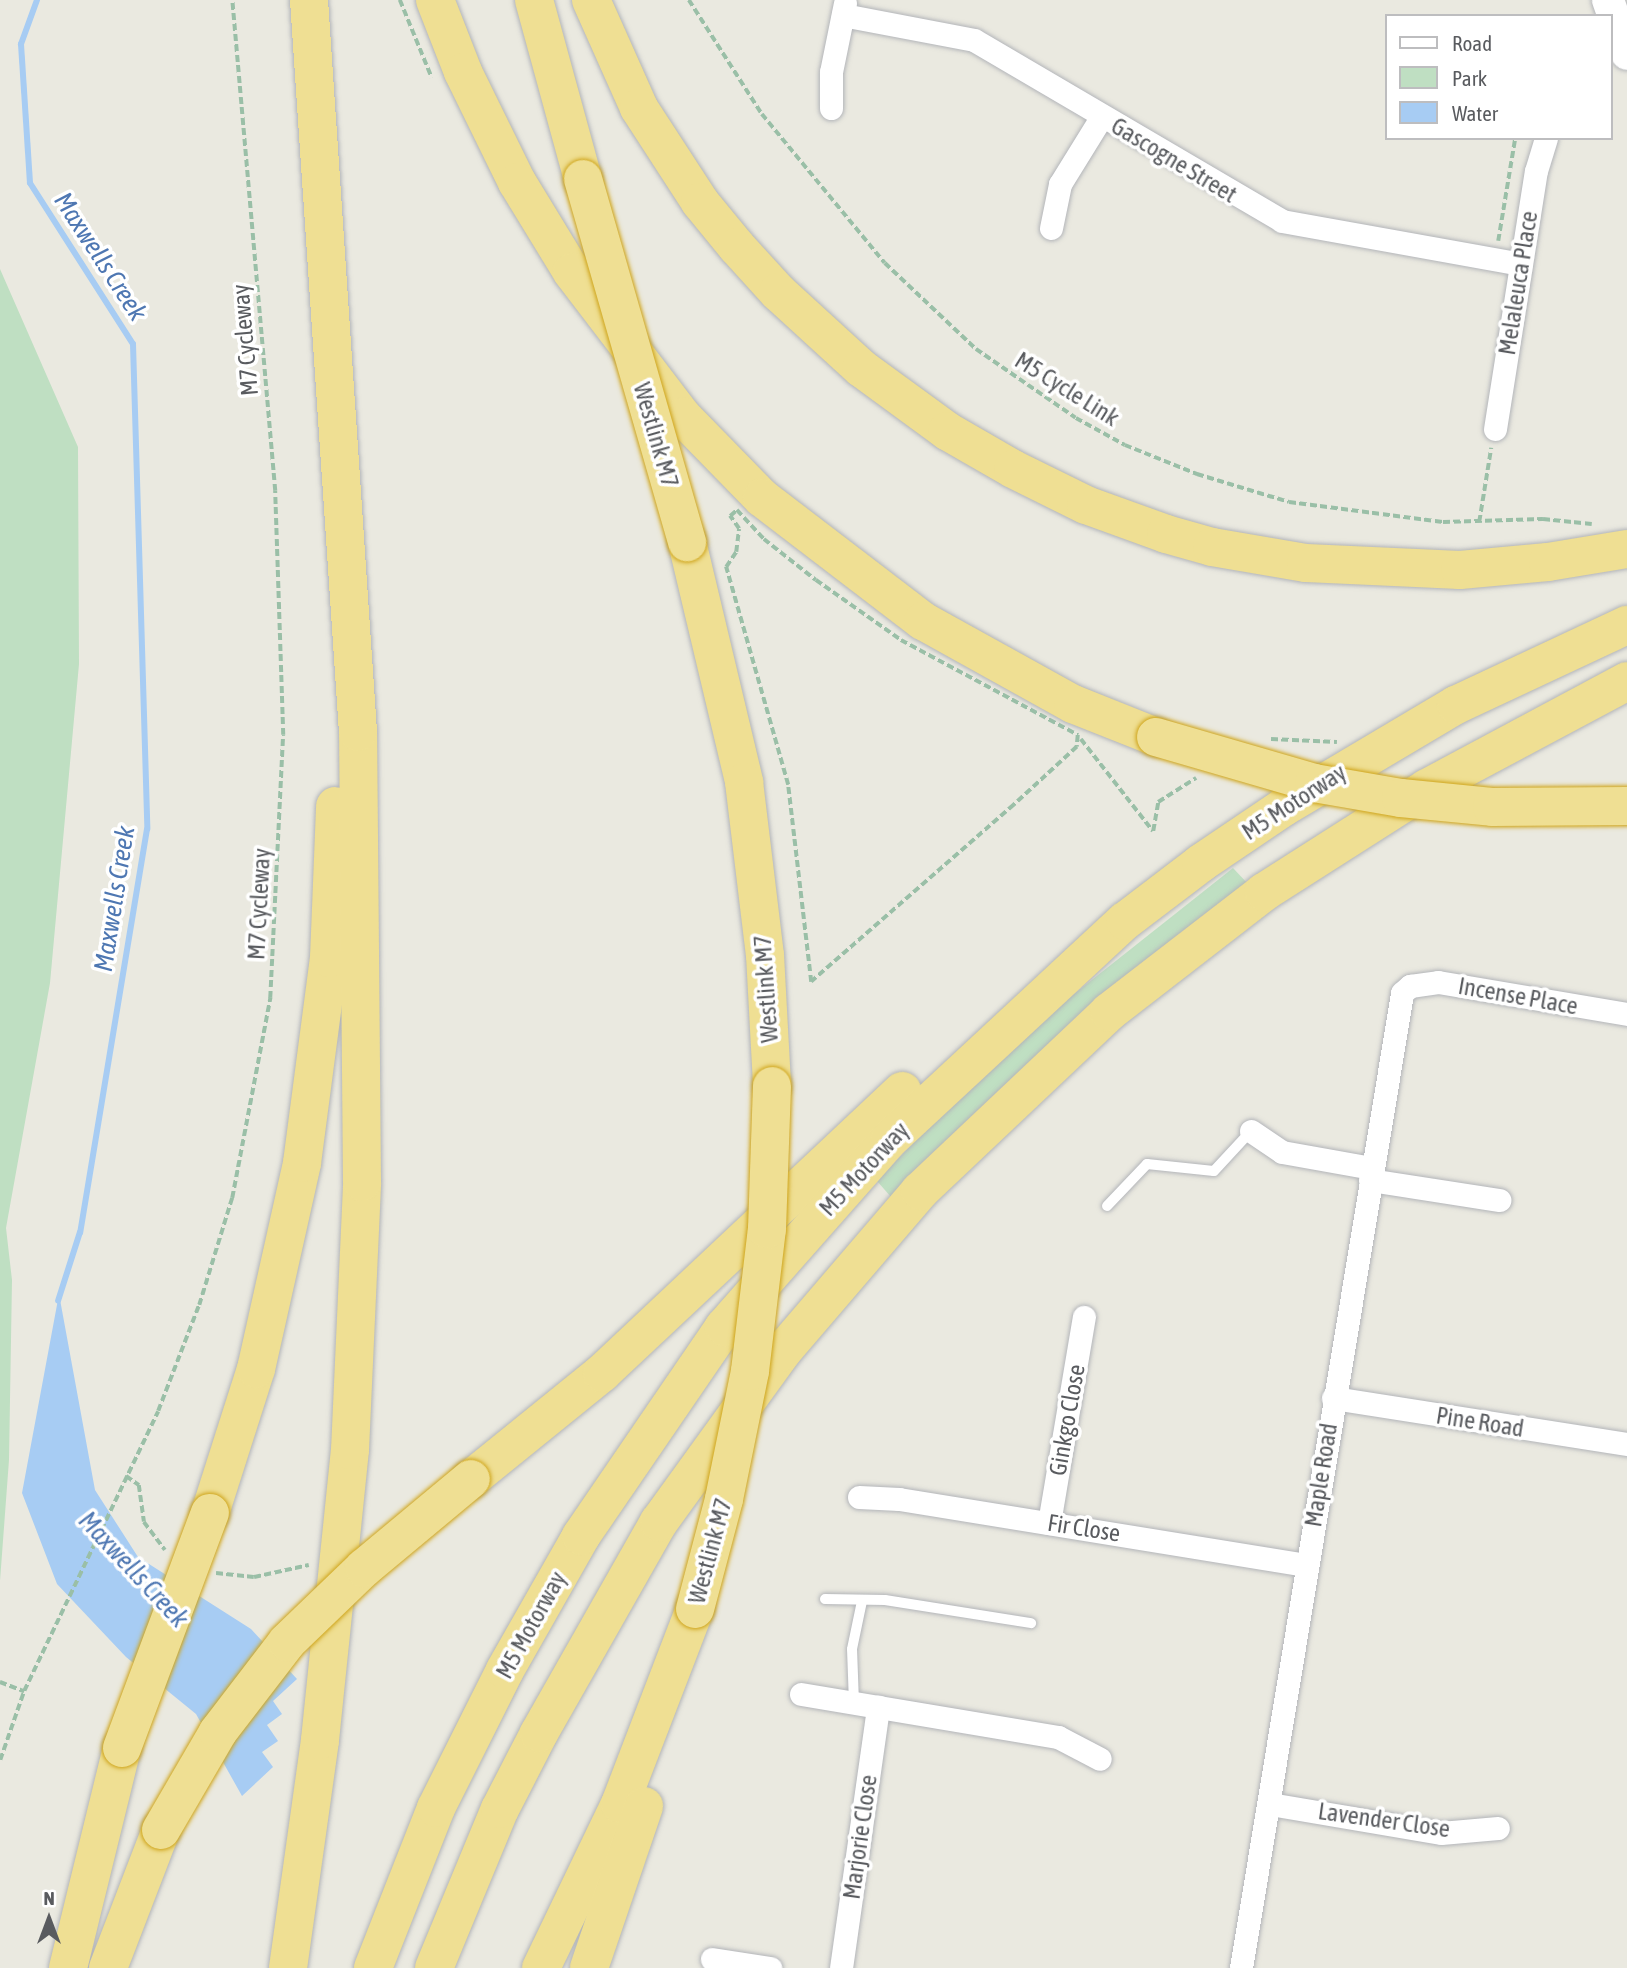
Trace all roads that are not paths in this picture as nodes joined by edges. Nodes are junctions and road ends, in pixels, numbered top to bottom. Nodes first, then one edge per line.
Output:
1 (309, 0) edge
2 (435, 0) edge
3 (534, 0) edge
4 (591, 0) edge
5 (844, 8) edge
6 (1613, 14) edge
7 (1627, 54) edge
8 (831, 108) dead end
9 (1102, 116) junction
10 (1546, 140) edge
11 (1051, 228) dead end
12 (326, 258) junction
13 (1520, 264) junction
14 (1495, 429) road end
15 (1627, 548) edge
16 (1627, 625) edge
17 (1627, 681) edge
18 (1627, 806) edge
19 (1125, 921) junction
20 (1410, 986) joint
21 (1627, 1014) edge
22 (1251, 1131) joint
23 (1371, 1174) junction
24 (1499, 1200) dead end
25 (1107, 1206) dead end
26 (1084, 1317) dead end
27 (1334, 1398) junction
28 (1627, 1444) edge
29 (859, 1497) dead end
30 (1049, 1522) junction
31 (1307, 1565) junction
32 (825, 1599) dead end
33 (862, 1601) junction
34 (1031, 1623) dead end
35 (682, 1670) junction
36 (801, 1694) dead end
37 (854, 1703) junction
38 (878, 1707) junction
39 (1100, 1759) dead end
40 (1270, 1804) junction
41 (1498, 1828) dead end
42 (712, 1959) dead end
43 (68, 1968) edge
44 (108, 1968) edge
45 (288, 1968) edge
46 (373, 1968) edge
47 (433, 1968) edge
48 (541, 1968) edge
49 (589, 1968) edge
50 (771, 1968) edge
51 (841, 1968) edge
52 (1241, 1968) edge

1 - 12 highway
2 - 18 highway, bridge
3 - 35 highway, Westlink M7, bridge
4 - 15 highway
5 - 8 street
5 - 9 street, Gascogne Street
6 - 7 main road
9 - 11 street
9 - 13 street, Gascogne Street
10 - 13 street, Melaleuca Place
12 - 43 highway, bridge
12 - 45 highway
13 - 14 street, Melaleuca Place
16 - 19 highway, M5 Motorway
17 - 47 highway
19 - 44 highway, bridge
19 - 46 highway, M5 Motorway
20 - 21 street, Incense Place
20 - 23 street, Maple Road
22 - 23 street
22 - 25 lane
23 - 24 street
23 - 27 street, Maple Road
26 - 30 street, Ginkgo Close
27 - 28 street, Pine Road
27 - 31 street, Maple Road
29 - 30 street, Fir Close
30 - 31 street, Fir Close
31 - 40 street, Maple Road
32 - 33 lane
33 - 34 lane
33 - 37 lane
35 - 48 highway
35 - 49 highway
36 - 37 street
37 - 38 street
38 - 39 street
38 - 51 street, Marjorie Close
40 - 41 street, Lavender Close
40 - 52 street, Maple Road
42 - 50 street

